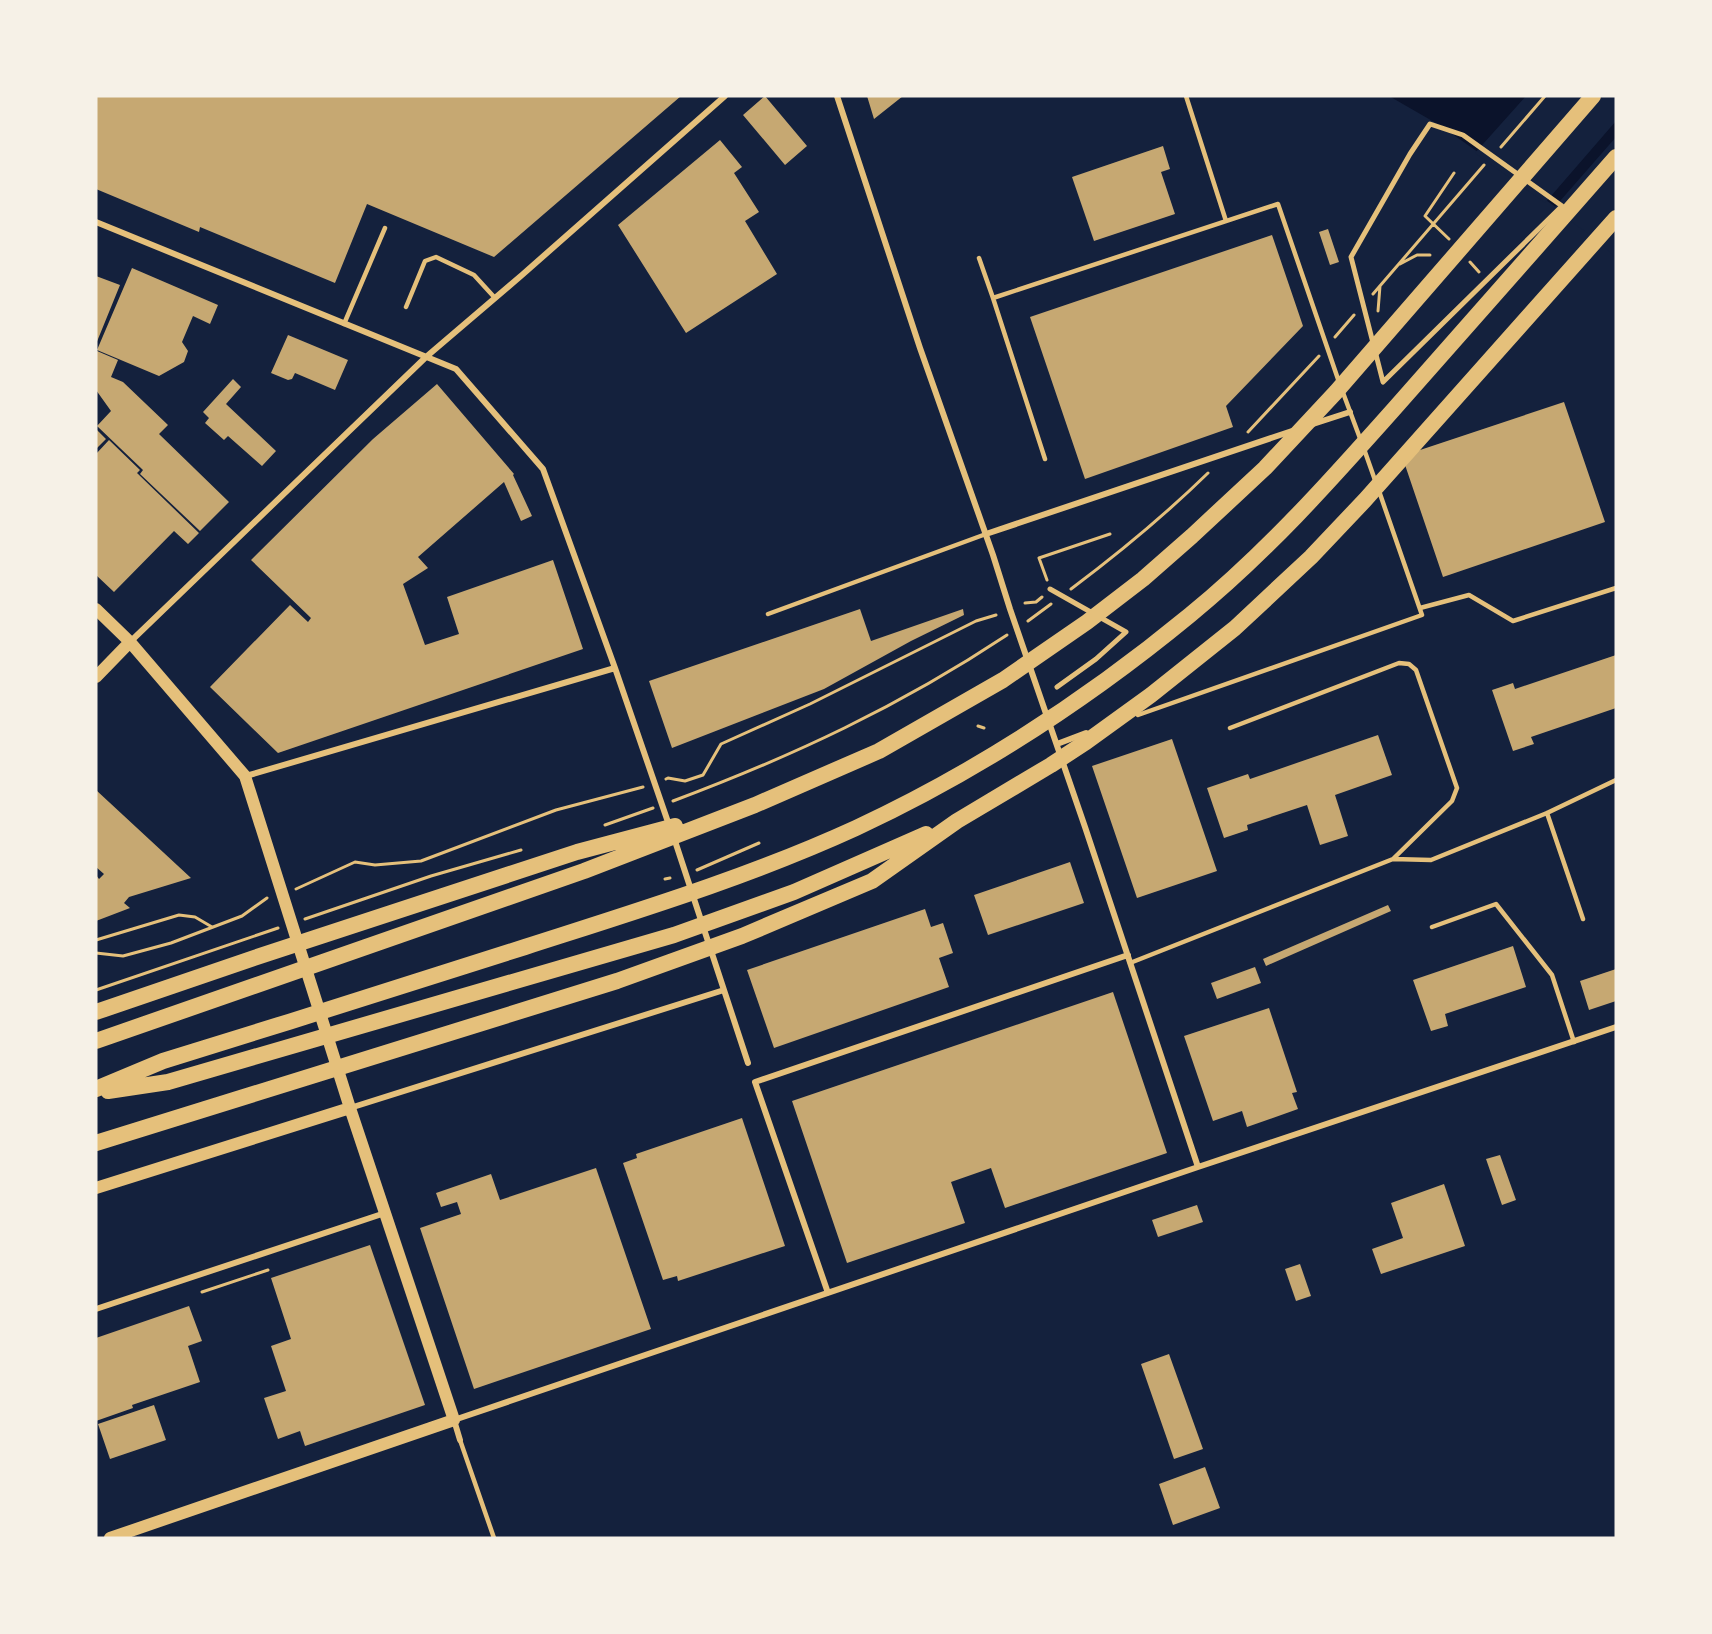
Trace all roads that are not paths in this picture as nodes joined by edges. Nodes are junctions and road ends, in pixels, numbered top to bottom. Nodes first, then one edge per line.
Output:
1 (725, 96) edge
2 (837, 96) edge
3 (1185, 96) edge
4 (1593, 96) edge
5 (1430, 124) joint
6 (1616, 157) edge
7 (1616, 218) edge
8 (1226, 221) junction
9 (96, 222) edge
10 (385, 228) dead end
11 (979, 258) dead end
12 (495, 298) junction
13 (993, 298) junction
14 (406, 307) dead end
15 (344, 324) junction
16 (426, 357) junction
17 (1350, 412) junction
18 (1045, 459) dead end
19 (986, 534) junction
20 (1616, 588) edge
21 (1050, 589) road end
22 (1420, 608) junction
23 (96, 609) edge
24 (768, 614) dead end
25 (130, 642) junction
26 (615, 668) junction
27 (96, 677) edge
28 (1057, 687) dead end
29 (1138, 715) joint
30 (1230, 728) dead end
31 (1057, 744) junction
32 (245, 776) junction
33 (1616, 780) edge
34 (755, 805) junction
35 (1547, 813) junction
36 (957, 821) junction
37 (1393, 859) junction
38 (1583, 919) dead end
39 (1432, 927) dead end
40 (1128, 955) junction
41 (1131, 963) junction
42 (724, 990) junction
43 (96, 1012) edge
44 (1616, 1027) edge
45 (96, 1041) edge
46 (1574, 1042) junction
47 (748, 1063) dead end
48 (96, 1091) edge
49 (350, 1108) junction
50 (96, 1143) edge
51 (1198, 1167) junction
52 (96, 1188) edge
53 (385, 1213) junction
54 (828, 1293) junction
55 (96, 1309) edge
56 (454, 1420) junction
57 (460, 1440) joint
58 (110, 1538) edge
59 (494, 1538) edge

1 - 12 street
2 - 19 street
3 - 8 lane
4 - 34 highway
5 - 5 street
6 - 48 highway
7 - 36 highway
8 - 13 lane
8 - 17 lane
9 - 15 street
10 - 15 lane
11 - 13 lane
12 - 14 lane
12 - 16 street
13 - 18 lane
15 - 16 street
16 - 25 street
16 - 26 street
17 - 19 street
17 - 22 lane
19 - 24 lane
19 - 31 street
20 - 22 lane
21 - 28 street
22 - 29 lane
23 - 25 main road
25 - 27 main road
25 - 32 main road
26 - 32 street
26 - 42 street
29 - 31 street
30 - 37 lane
31 - 40 street
32 - 49 main road
33 - 35 lane
34 - 43 highway
34 - 45 highway
35 - 37 lane
35 - 38 lane
36 - 48 highway
36 - 50 highway
37 - 41 lane
39 - 46 lane
40 - 41 street
40 - 54 street
41 - 51 street
42 - 47 street
42 - 49 street
44 - 46 street
46 - 51 street
49 - 52 main road
49 - 53 main road
51 - 54 street
53 - 55 street
53 - 56 main road
54 - 56 street
56 - 57 street
56 - 58 main road
57 - 59 lane

